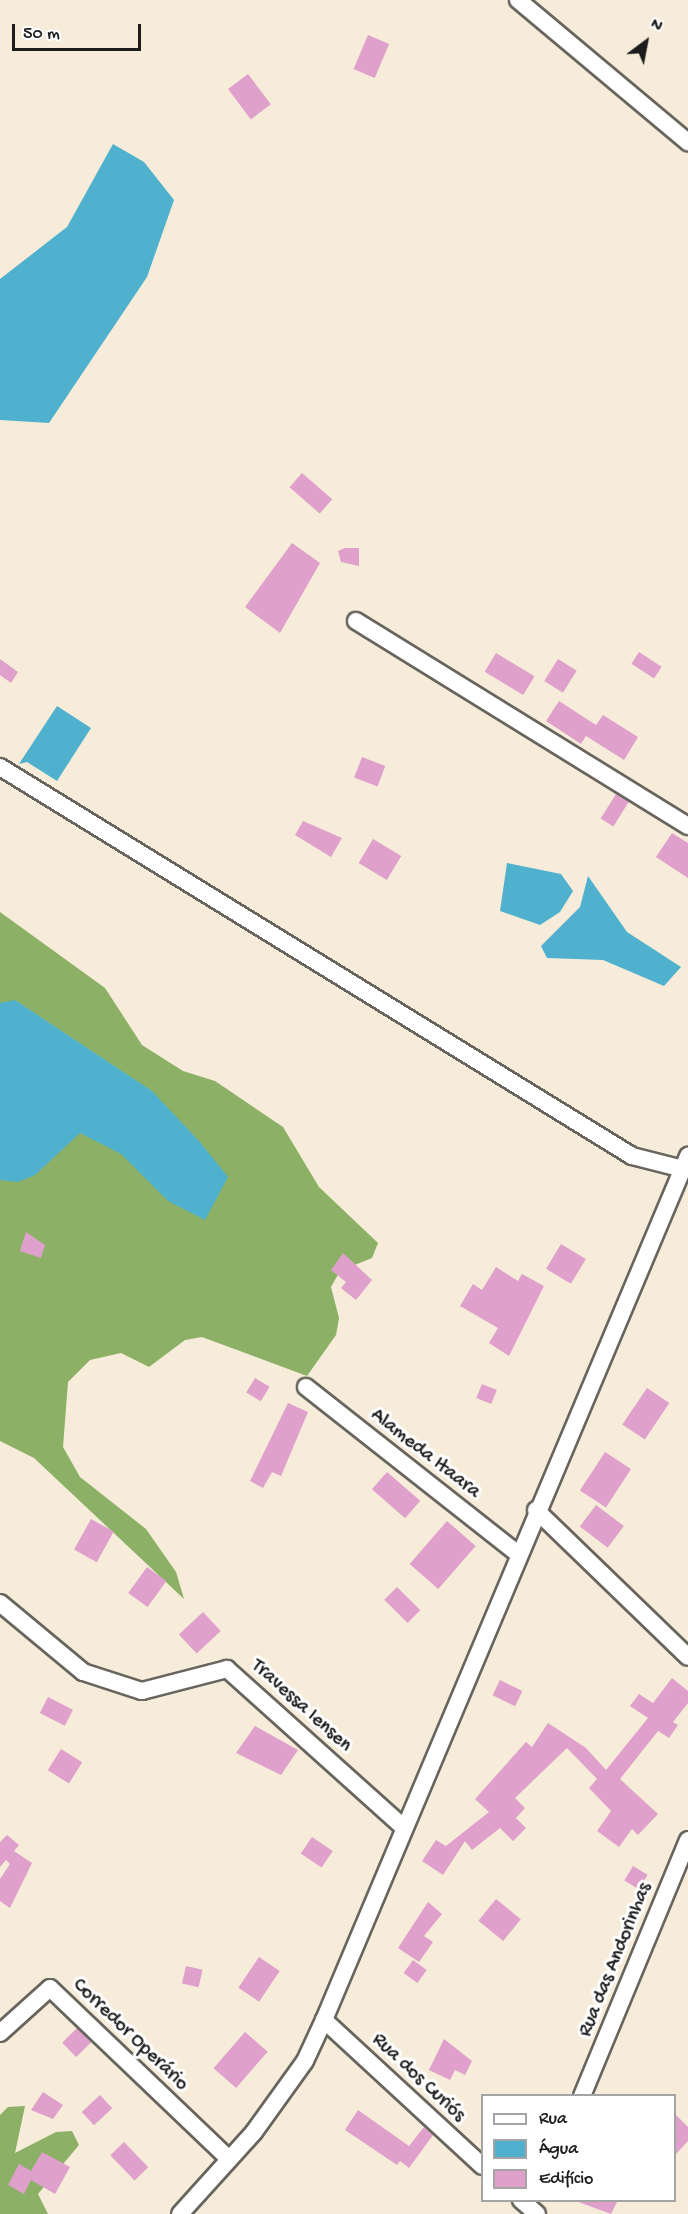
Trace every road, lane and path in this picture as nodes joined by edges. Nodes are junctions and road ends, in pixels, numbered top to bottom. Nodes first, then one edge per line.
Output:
1 (518, 0) edge
2 (688, 142) edge
3 (356, 621) dead end
4 (0, 767) edge
5 (688, 826) edge
6 (686, 1162) edge
7 (306, 1388) dead end
8 (536, 1510) junction
9 (518, 1554) junction
10 (0, 1603) edge
11 (688, 1657) edge
12 (404, 1828) junction
13 (688, 1840) edge
14 (324, 2020) junction
15 (0, 2033) edge
16 (583, 2094) edge
17 (229, 2159) junction
18 (481, 2164) edge
19 (180, 2214) edge

1 - 2 street
3 - 5 street
4 - 6 street
6 - 8 street
7 - 9 street, Alameda Itaara
8 - 9 street
8 - 11 street
9 - 12 street
10 - 12 street, Travessa Iensen
12 - 14 street
13 - 16 street, Rua das Andorinhas
14 - 17 street
14 - 18 street, Rua dos Curiós
15 - 17 street, Corredor Operário
17 - 19 street

